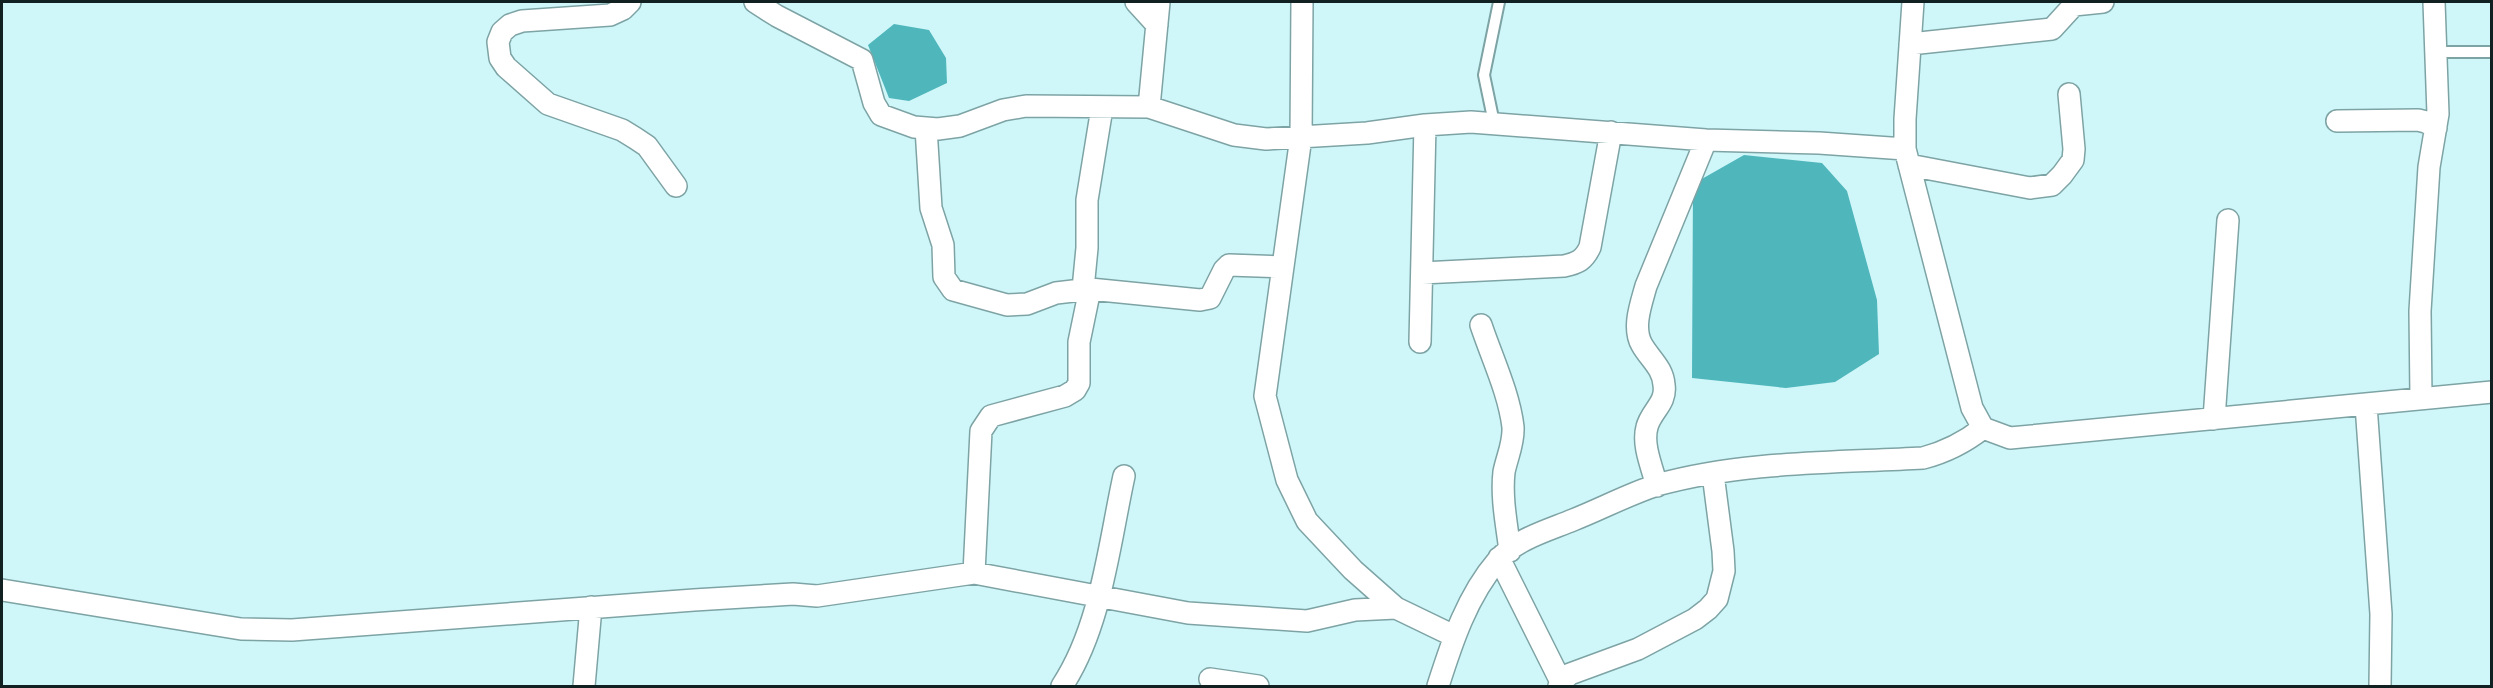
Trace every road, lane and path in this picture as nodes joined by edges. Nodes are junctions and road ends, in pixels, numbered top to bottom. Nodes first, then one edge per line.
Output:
1 (630, 2) edge
2 (755, 2) edge
3 (1136, 2) edge
4 (1159, 2) edge
5 (1302, 2) edge
6 (1499, 2) edge
7 (1913, 2) edge
8 (2103, 2) edge
9 (2434, 2) edge
10 (1157, 25) junction
11 (1910, 44) junction
12 (2436, 52) junction
13 (2492, 52) edge
14 (2069, 94) dead end
15 (1149, 107) junction
16 (1102, 108) junction
17 (2337, 121) dead end
18 (1494, 123) junction
19 (1425, 125) junction
20 (926, 128) junction
21 (2436, 128) junction
22 (1611, 132) junction
23 (1301, 137) junction
24 (1706, 140) junction
25 (1907, 157) junction
26 (676, 186) dead end
27 (2228, 220) dead end
28 (1283, 267) junction
29 (1422, 273) junction
30 (1086, 289) junction
31 (1481, 325) dead end
32 (1420, 342) dead end
33 (2492, 392) edge
34 (2421, 398) junction
35 (2366, 405) junction
36 (2214, 419) junction
37 (1983, 428) junction
38 (1713, 474) junction
39 (1124, 476) dead end
40 (1657, 486) junction
41 (1504, 555) junction
42 (974, 573) junction
43 (2, 590) edge
44 (1098, 597) junction
45 (591, 608) junction
46 (1396, 608) junction
47 (1454, 636) junction
48 (1210, 679) dead end
49 (1560, 684) edge
50 (584, 687) edge
51 (1062, 687) edge
52 (1258, 687) edge
53 (1438, 687) edge
54 (2380, 687) edge

1 - 26 street
2 - 20 street
3 - 10 street
4 - 10 street
5 - 23 street
6 - 18 lane
7 - 11 street
8 - 11 street
9 - 12 street
10 - 15 street
11 - 25 street
12 - 13 lane
12 - 21 street
14 - 25 street
15 - 16 street
15 - 23 street
16 - 20 street
16 - 30 street
17 - 21 street
18 - 19 street
18 - 22 street
19 - 23 street
19 - 29 street
20 - 30 street
21 - 34 street
22 - 24 street
22 - 29 street
23 - 28 street
24 - 25 street
24 - 40 street
25 - 37 street
27 - 36 street
28 - 30 street
28 - 46 street
29 - 32 street
30 - 42 street
31 - 41 street
33 - 34 street
34 - 35 street
35 - 36 street
35 - 54 street
36 - 37 street
37 - 38 street
38 - 40 street
38 - 49 street
39 - 44 street
40 - 41 street
41 - 47 street
41 - 49 street
42 - 44 street
42 - 45 street
43 - 45 street
44 - 46 street
44 - 51 street
45 - 50 street
46 - 47 street
47 - 53 street
48 - 52 street

